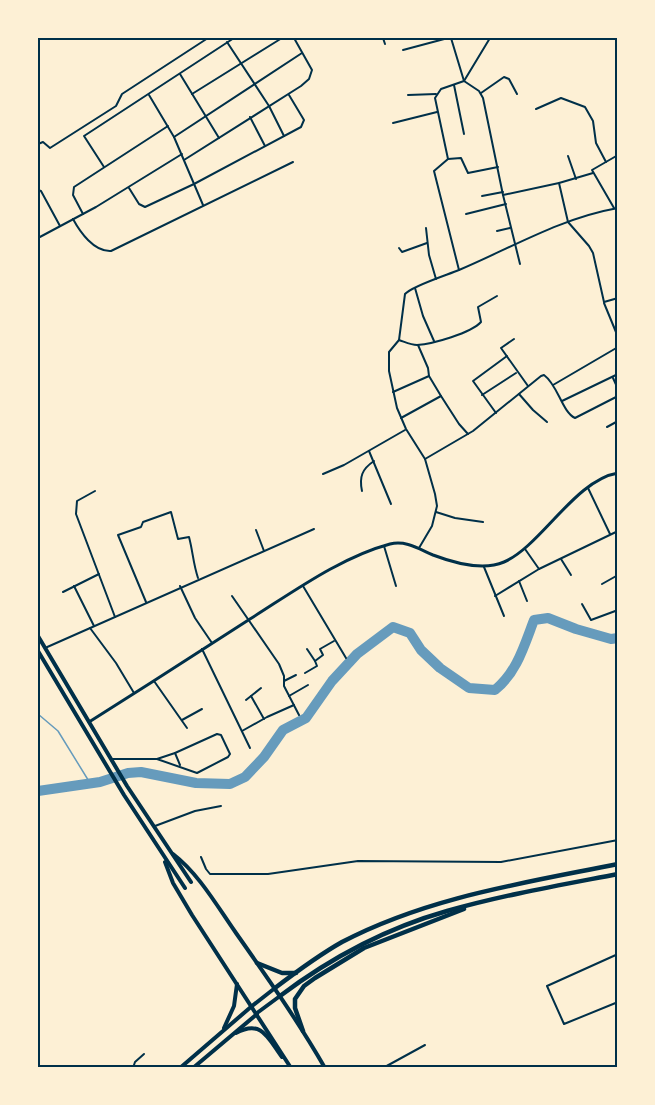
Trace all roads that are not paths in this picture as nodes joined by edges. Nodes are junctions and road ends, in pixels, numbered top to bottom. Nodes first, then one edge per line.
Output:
1 (208, 38) edge
2 (234, 38) edge
3 (282, 38) edge
4 (294, 38) edge
5 (382, 38) edge
6 (450, 38) edge
7 (490, 38) edge
8 (227, 42) junction
9 (385, 44) dead end
10 (403, 50) dead end
11 (303, 53) junction
12 (241, 64) junction
13 (180, 74) junction
14 (464, 81) junction
15 (255, 84) junction
16 (453, 85) junction
17 (481, 93) junction
18 (149, 94) junction
19 (192, 94) junction
20 (436, 94) junction
21 (517, 94) dead end
22 (289, 95) junction
23 (408, 95) dead end
24 (269, 106) junction
25 (536, 109) dead end
26 (437, 112) junction
27 (205, 115) junction
28 (250, 117) junction
29 (393, 123) dead end
30 (168, 126) junction
31 (80, 129) junction
32 (464, 134) dead end
33 (38, 136) edge
34 (84, 136) junction
35 (284, 136) junction
36 (174, 137) junction
37 (219, 138) junction
38 (39, 143) edge
39 (265, 146) junction
40 (182, 154) junction
41 (618, 155) edge
42 (568, 156) dead end
43 (448, 159) junction
44 (184, 160) junction
45 (293, 162) dead end
46 (606, 162) junction
47 (104, 167) junction
48 (498, 167) junction
49 (593, 173) junction
50 (576, 178) junction
51 (559, 183) junction
52 (194, 184) junction
53 (129, 188) junction
54 (38, 190) edge
55 (503, 194) junction
56 (482, 196) dead end
57 (506, 204) junction
58 (203, 205) junction
59 (616, 208) edge
60 (466, 213) dead end
61 (83, 214) junction
62 (73, 219) junction
63 (568, 222) junction
64 (60, 226) junction
65 (426, 228) dead end
66 (510, 228) junction
67 (497, 231) dead end
68 (38, 238) edge
69 (427, 243) junction
70 (514, 243) junction
71 (399, 248) dead end
72 (520, 264) dead end
73 (459, 270) junction
74 (436, 279) junction
75 (415, 288) junction
76 (497, 296) dead end
77 (618, 298) edge
78 (604, 302) junction
79 (618, 337) edge
80 (514, 339) dead end
81 (399, 340) junction
82 (434, 341) junction
83 (418, 345) junction
84 (618, 347) edge
85 (507, 356) junction
86 (516, 373) dead end
87 (618, 374) edge
88 (429, 376) junction
89 (612, 377) junction
90 (553, 384) junction
91 (528, 386) junction
92 (618, 389) edge
93 (393, 392) junction
94 (519, 393) junction
95 (482, 395) junction
96 (441, 396) junction
97 (618, 396) edge
98 (562, 401) junction
99 (495, 413) junction
100 (401, 418) junction
101 (547, 422) dead end
102 (618, 422) edge
103 (607, 428) dead end
104 (406, 429) junction
105 (468, 434) junction
106 (369, 449) junction
107 (424, 459) junction
108 (374, 461) junction
109 (618, 473) edge
110 (323, 474) dead end
111 (588, 488) junction
112 (95, 490) dead end
113 (362, 491) dead end
114 (391, 504) dead end
115 (436, 512) junction
116 (483, 522) dead end
117 (314, 529) dead end
118 (256, 530) dead end
119 (618, 531) edge
120 (610, 534) junction
121 (384, 546) junction
122 (419, 548) junction
123 (524, 548) junction
124 (264, 551) junction
125 (561, 559) junction
126 (484, 567) junction
127 (538, 569) junction
128 (99, 574) junction
129 (571, 575) dead end
130 (618, 575) edge
131 (198, 579) junction
132 (519, 581) junction
133 (602, 584) dead end
134 (74, 586) junction
135 (180, 586) junction
136 (303, 586) junction
137 (396, 586) dead end
138 (63, 592) dead end
139 (232, 596) dead end
140 (495, 596) junction
141 (527, 601) dead end
142 (146, 602) junction
143 (582, 604) dead end
144 (618, 610) edge
145 (504, 616) dead end
146 (115, 617) junction
147 (248, 621) junction
148 (92, 627) junction
149 (38, 636) edge
150 (334, 640) junction
151 (212, 643) junction
152 (45, 648) junction
153 (202, 649) junction
154 (307, 649) dead end
155 (38, 651) edge
156 (345, 658) dead end
157 (43, 660) junction
158 (315, 661) junction
159 (38, 662) edge
160 (305, 673) dead end
161 (296, 675) dead end
162 (154, 681) junction
163 (284, 681) junction
164 (308, 685) dead end
165 (261, 688) dead end
166 (135, 693) junction
167 (251, 696) junction
168 (289, 696) junction
169 (246, 700) dead end
170 (294, 705) junction
171 (202, 709) dead end
172 (299, 715) dead end
173 (264, 719) junction
174 (182, 720) junction
175 (89, 722) junction
176 (187, 728) dead end
177 (242, 731) junction
178 (250, 748) dead end
179 (176, 753) junction
180 (111, 759) junction
181 (157, 759) junction
182 (180, 766) junction
183 (221, 806) dead end
184 (153, 827) junction
185 (618, 840) edge
186 (170, 852) junction
187 (164, 856) junction
188 (201, 857) dead end
189 (618, 864) edge
190 (618, 874) edge
191 (191, 882) dead end
192 (185, 888) dead end
193 (472, 904) junction
194 (618, 954) edge
195 (257, 963) junction
196 (296, 973) junction
197 (237, 981) junction
198 (275, 988) junction
199 (280, 996) junction
200 (618, 1002) edge
201 (252, 1006) junction
202 (257, 1013) junction
203 (222, 1031) junction
204 (303, 1031) junction
205 (227, 1037) junction
206 (425, 1045) dead end
207 (144, 1054) dead end
208 (133, 1068) edge
209 (180, 1068) edge
210 (193, 1068) edge
211 (290, 1068) edge
212 (325, 1068) edge
213 (383, 1068) edge

1 - 31 street
2 - 8 street
3 - 12 street
4 - 11 street
5 - 9 street
6 - 10 street
6 - 14 street
7 - 14 street
8 - 12 street
8 - 13 street
11 - 15 street
11 - 22 street
12 - 15 street
12 - 19 street
13 - 18 street
13 - 19 street
14 - 16 street
14 - 17 street
15 - 24 street
15 - 27 street
16 - 20 street
16 - 32 street
17 - 21 street
17 - 48 street
18 - 30 street
18 - 34 street
19 - 27 street
20 - 23 street
20 - 26 street
22 - 24 street
22 - 35 street
24 - 28 street
24 - 35 street
25 - 46 street
26 - 29 street
26 - 43 street
27 - 36 street
27 - 37 street
28 - 37 street
28 - 39 street
30 - 36 street
30 - 47 street
31 - 34 street
31 - 38 street
33 - 38 street
34 - 47 street
35 - 39 street
36 - 40 street
37 - 44 street
39 - 52 street
40 - 44 street
40 - 53 street
41 - 46 street
42 - 50 street
43 - 48 street
43 - 73 street
44 - 52 street
45 - 58 street
46 - 49 street
47 - 61 street
48 - 55 street
49 - 50 street
49 - 59 street
50 - 51 street
51 - 55 street
51 - 63 street
52 - 53 street
52 - 58 street
53 - 61 street
54 - 64 street
55 - 56 street
55 - 57 street
57 - 60 street
57 - 66 street
58 - 62 street
59 - 63 street
61 - 62 street
62 - 64 street
63 - 70 street
63 - 78 street
64 - 68 street
65 - 69 street
66 - 67 street
66 - 70 street
69 - 71 street
69 - 74 street
70 - 72 street
70 - 73 street
73 - 74 street
74 - 75 street
75 - 81 street
75 - 82 street
76 - 82 street
77 - 78 street
78 - 79 street
80 - 85 street
81 - 83 street
81 - 93 street
82 - 83 street
83 - 88 street
84 - 90 street
85 - 91 street
85 - 95 street
86 - 95 street
87 - 89 street
88 - 93 street
88 - 96 street
89 - 92 street
89 - 98 street
90 - 91 street
90 - 98 street
91 - 94 street
93 - 100 street
94 - 99 street
94 - 101 street
95 - 99 street
96 - 100 street
96 - 105 street
97 - 98 street
99 - 105 street
100 - 104 street
102 - 103 street
104 - 106 street
104 - 107 street
105 - 107 street
106 - 108 street
106 - 110 street
107 - 115 street
108 - 113 street
108 - 114 street
109 - 111 street
111 - 120 street
111 - 123 street
112 - 128 street
115 - 116 street
115 - 122 street
117 - 124 street
118 - 124 street
119 - 120 street
120 - 125 street
121 - 122 street
121 - 136 street
121 - 137 street
122 - 126 street
123 - 126 street
123 - 127 street
124 - 131 street
125 - 127 street
125 - 129 street
126 - 140 street
127 - 132 street
128 - 134 street
128 - 146 street
130 - 133 street
131 - 135 street
131 - 142 street
132 - 140 street
132 - 141 street
134 - 138 street
134 - 148 street
135 - 142 street
135 - 151 street
136 - 147 street
136 - 150 street
139 - 147 street
140 - 145 street
142 - 146 street
143 - 144 street
146 - 148 street
147 - 151 street
147 - 163 street
148 - 152 street
148 - 166 street
149 - 152 main road
150 - 156 street
150 - 158 street
151 - 153 street
152 - 175 main road
153 - 162 street
153 - 177 street
154 - 158 street
155 - 157 main road
157 - 159 street
157 - 187 main road
158 - 160 street
161 - 163 street
162 - 166 street
162 - 174 street
163 - 168 street
164 - 168 street
165 - 167 street
166 - 175 street
167 - 169 street
167 - 173 street
168 - 170 street
170 - 172 street
170 - 173 street
171 - 174 street
173 - 177 street
174 - 176 street
175 - 180 main road
177 - 178 street
179 - 181 street
179 - 182 street
179 - 182 street
180 - 181 street
180 - 184 main road
181 - 182 street
183 - 184 street
184 - 186 main road
185 - 188 street
186 - 191 main road
186 - 195 main road
187 - 192 main road
187 - 197 main road
189 - 196 highway
190 - 193 highway
193 - 199 highway
193 - 204 highway
194 - 200 street
195 - 196 highway
195 - 198 main road
196 - 198 highway
197 - 201 main road
197 - 203 main road
198 - 199 main road
198 - 201 main road
199 - 202 main road
199 - 204 main road
201 - 202 main road
201 - 203 main road
202 - 205 main road
202 - 211 main road
203 - 209 main road
204 - 212 main road
205 - 210 main road
205 - 211 main road
206 - 213 street
207 - 208 street

